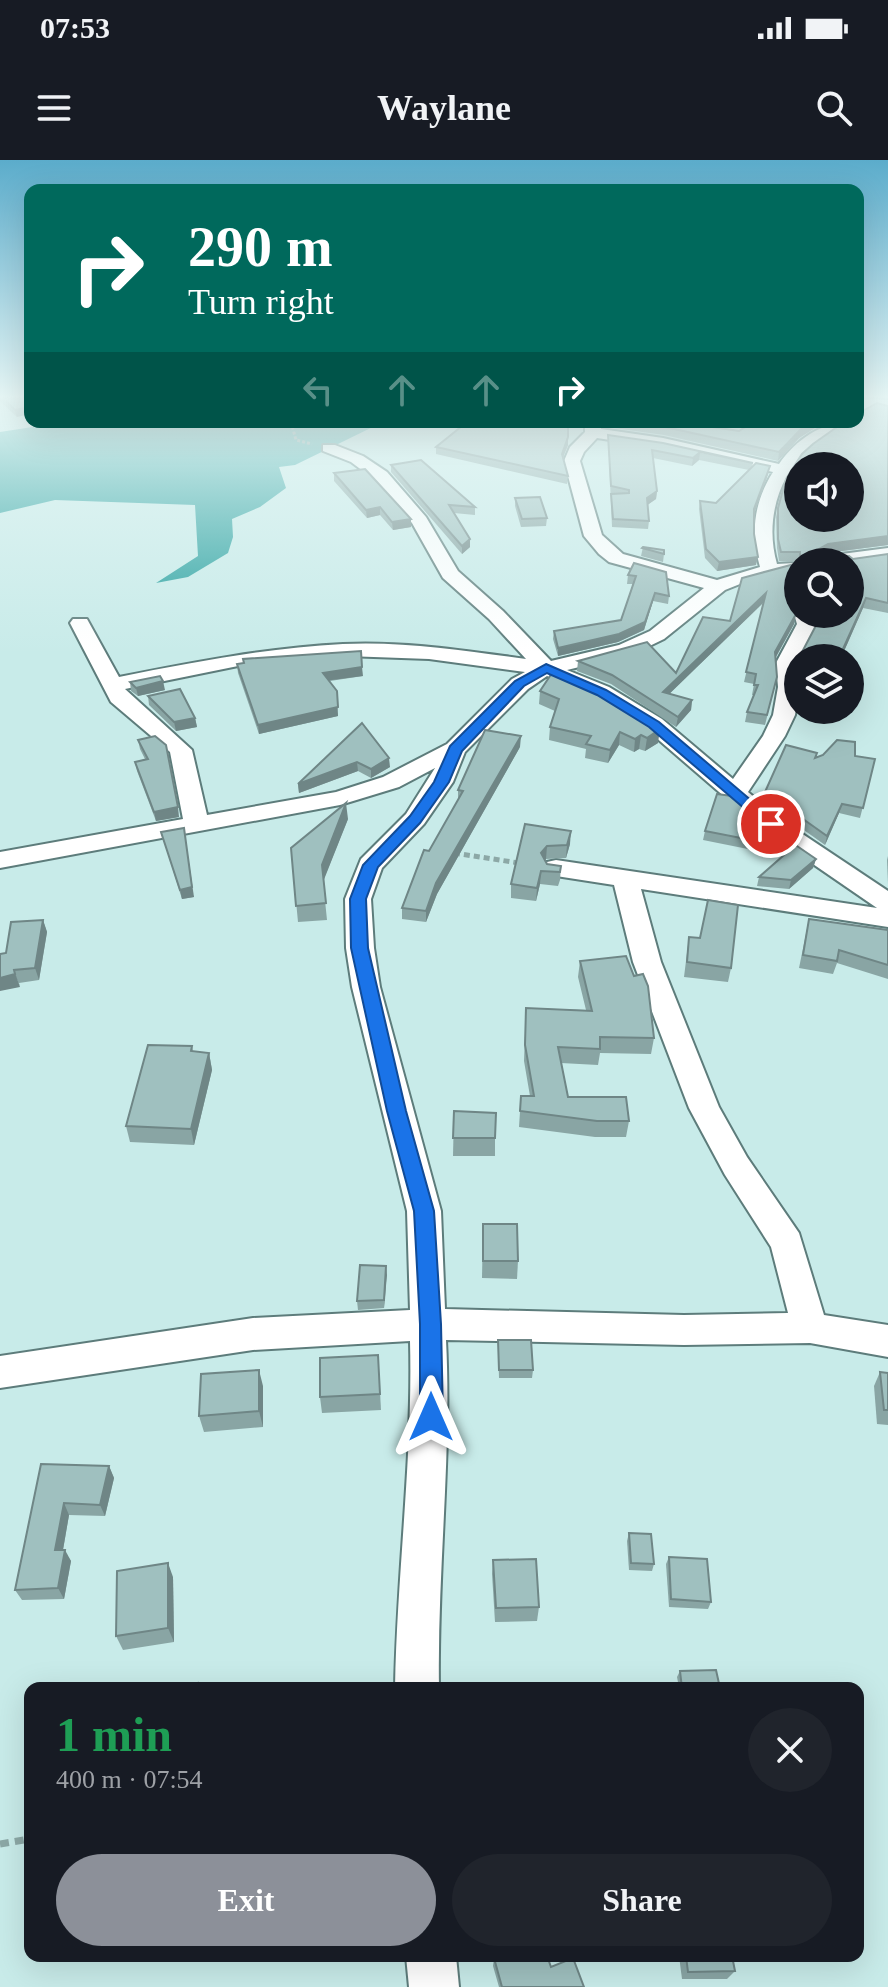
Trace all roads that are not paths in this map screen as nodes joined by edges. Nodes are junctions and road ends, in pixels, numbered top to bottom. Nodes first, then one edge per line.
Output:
1 (387, 483) edge
2 (578, 483) edge
3 (776, 483) edge
4 (888, 554) edge
5 (864, 557) edge
6 (784, 568) edge
7 (784, 572) edge
8 (718, 586) junction
9 (80, 623) dead end
10 (805, 628) edge
11 (546, 668) junction
12 (112, 685) junction
13 (455, 749) junction
14 (734, 795) junction
15 (196, 823) junction
16 (0, 860) edge
17 (556, 868) edge
18 (626, 880) junction
19 (888, 903) edge
20 (888, 918) edge
21 (431, 1324) junction
22 (810, 1328) junction
23 (888, 1341) edge
24 (0, 1372) edge
25 (417, 1682) edge
26 (432, 1962) edge
27 (434, 1987) edge

1 - 11 street
2 - 8 street
3 - 6 street
4 - 5 street
7 - 8 street
8 - 11 street
9 - 12 street
10 - 14 street
11 - 12 street
11 - 13 street
11 - 14 street
12 - 15 street
13 - 15 street
13 - 21 street
14 - 19 street
15 - 16 street
17 - 18 street
18 - 20 street
18 - 22 street
21 - 22 street
21 - 24 street
21 - 25 street
22 - 23 street
26 - 27 street

